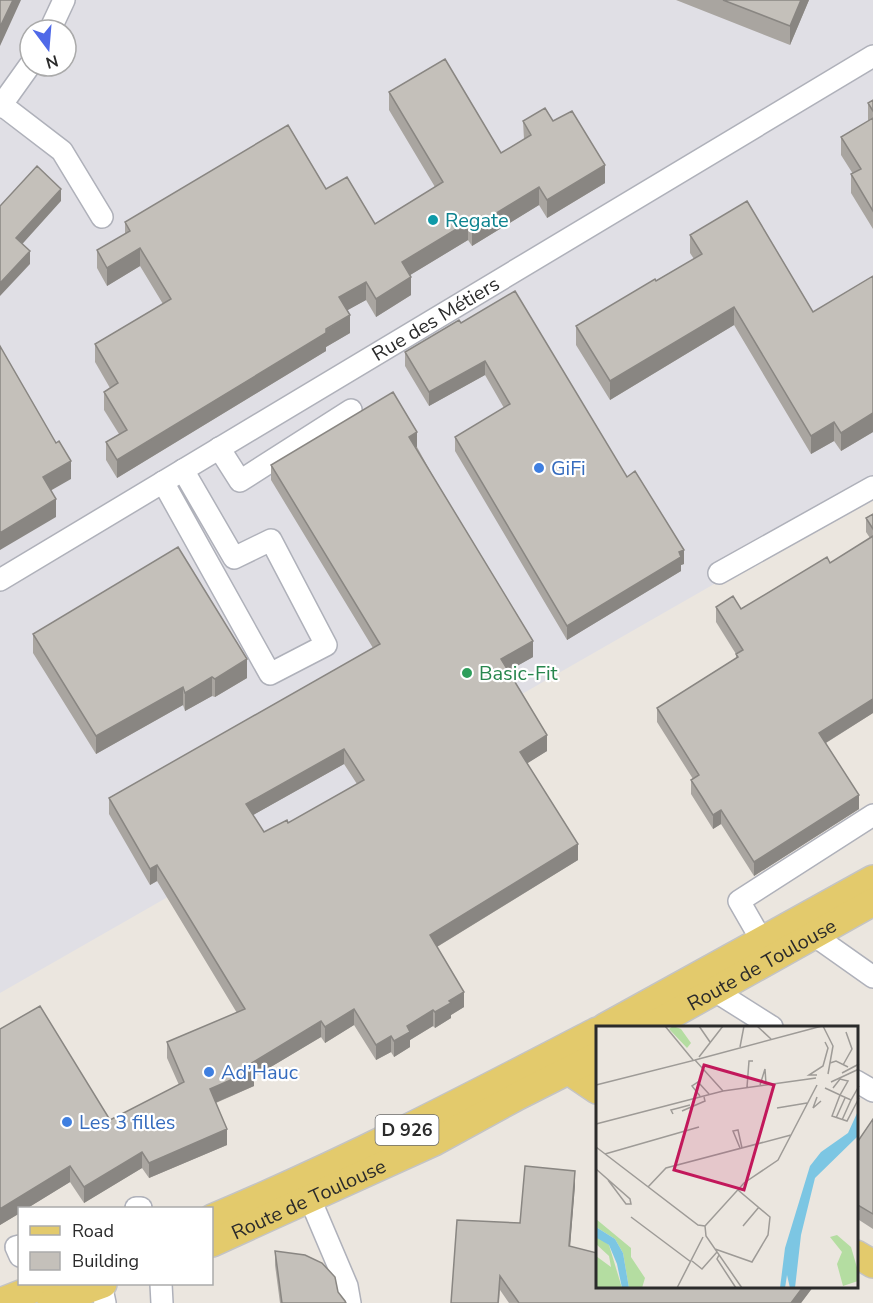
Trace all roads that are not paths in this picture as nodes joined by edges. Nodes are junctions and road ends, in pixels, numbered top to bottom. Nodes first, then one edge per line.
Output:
1 (64, 0) edge
2 (56, 18) edge
3 (873, 56) edge
4 (21, 78) edge
5 (1, 106) edge
6 (102, 217) dead end
7 (351, 410) dead end
8 (219, 448) junction
9 (183, 470) junction
10 (163, 482) junction
11 (873, 487) edge
12 (719, 573) dead end
13 (0, 580) edge
14 (873, 815) edge
15 (873, 879) edge
16 (873, 902) edge
17 (815, 936) junction
18 (762, 941) junction
19 (873, 977) edge
20 (715, 990) junction
21 (607, 1026) edge
22 (652, 1026) edge
23 (770, 1026) edge
24 (596, 1032) edge
25 (596, 1057) edge
26 (569, 1071) junction
27 (858, 1082) edge
28 (596, 1089) edge
29 (873, 1091) edge
30 (310, 1199) junction
31 (213, 1218) edge
32 (213, 1242) edge
33 (858, 1255) edge
34 (873, 1264) edge
35 (92, 1285) edge
36 (102, 1285) edge
37 (161, 1285) edge
38 (40, 1290) edge
39 (0, 1302) edge
40 (105, 1303) edge
41 (162, 1303) edge
42 (350, 1303) edge

1 - 2 street
3 - 8 street, Rue des Métiers
4 - 5 street
5 - 6 street
7 - 8 street
8 - 9 street, Rue des Métiers
9 - 10 street, Rue des Métiers
9 - 10 street
10 - 13 street, Rue des Métiers
11 - 12 street
14 - 18 street
15 - 18 main road
16 - 17 main road, Route de Toulouse
17 - 19 street
17 - 20 main road, Route de Toulouse
18 - 21 main road
20 - 22 main road, Route de Toulouse
20 - 23 street
24 - 31 main road, D 926
25 - 26 main road, Route de Toulouse / D 926
26 - 28 main road
26 - 30 main road, Route de Toulouse / D 926
27 - 29 street
30 - 32 main road, Route de Toulouse / D 926
30 - 42 street
33 - 34 main road
35 - 38 main road
36 - 40 street
37 - 41 street
38 - 39 main road

